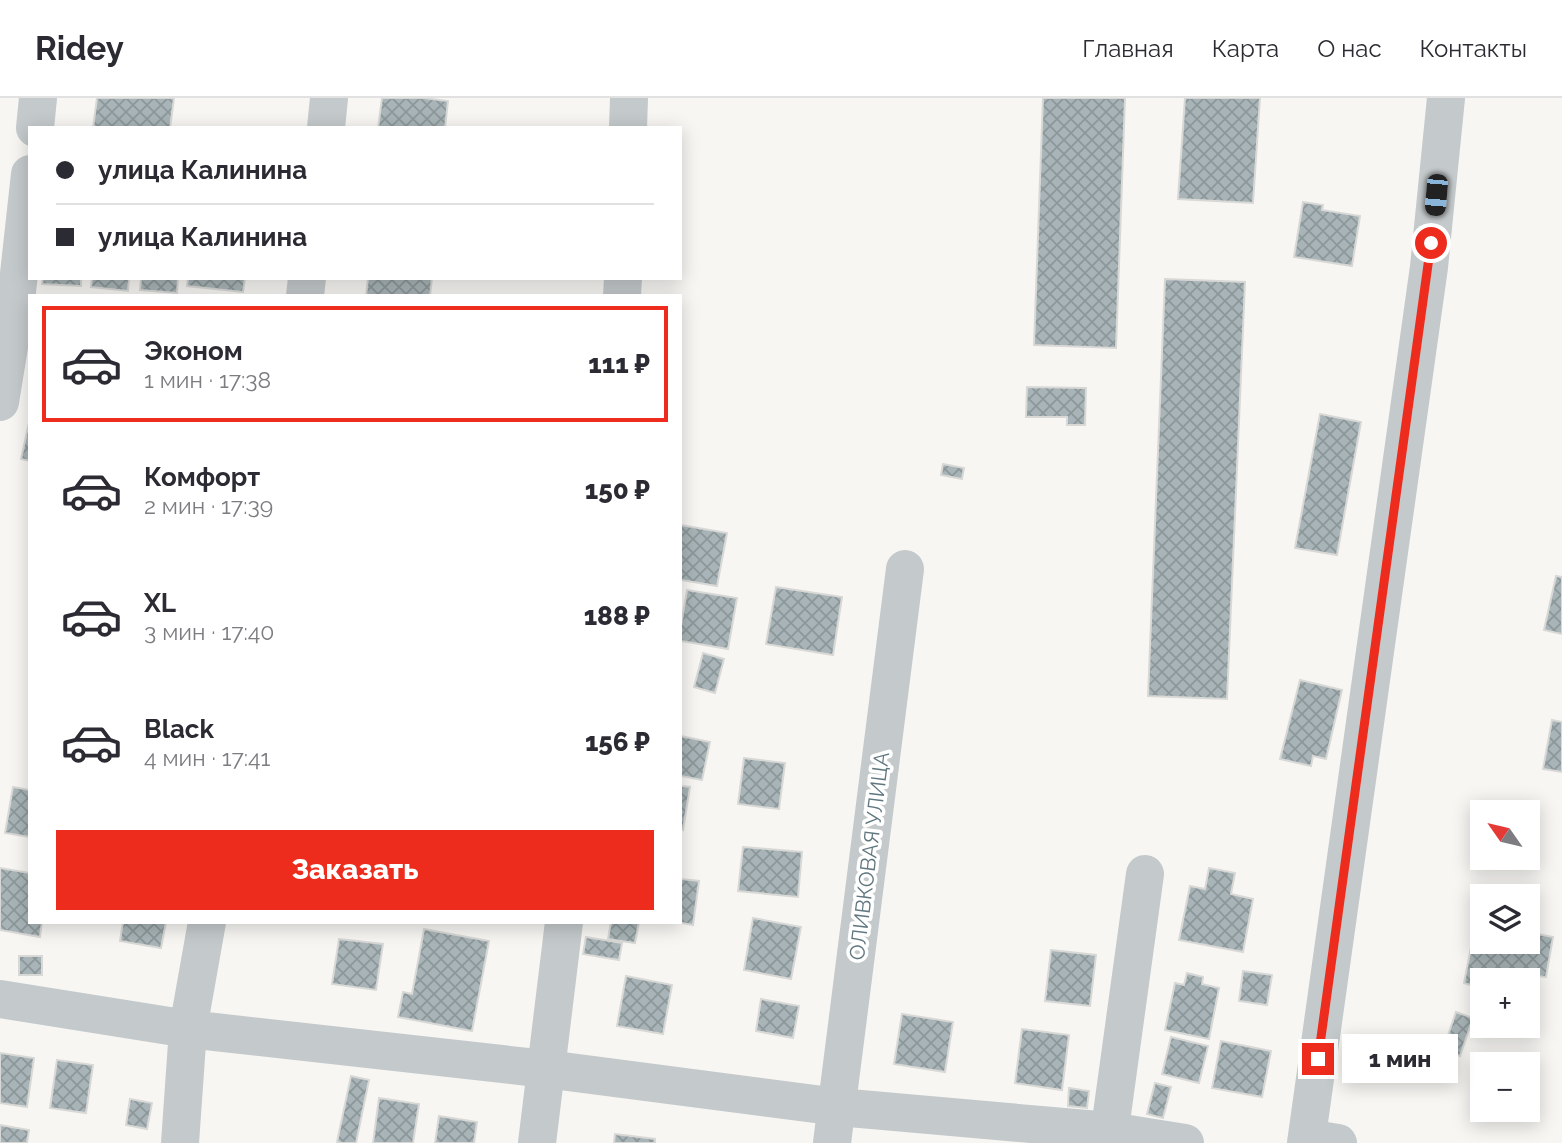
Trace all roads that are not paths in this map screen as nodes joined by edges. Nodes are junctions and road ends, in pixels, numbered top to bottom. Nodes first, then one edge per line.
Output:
1 (38, 98) edge
2 (329, 98) edge
3 (629, 98) edge
4 (1446, 98) edge
5 (35, 126) edge
6 (326, 126) edge
7 (628, 126) edge
8 (28, 192) edge
9 (15, 311) edge
10 (0, 402) edge
11 (905, 569) dead end
12 (1145, 874) dead end
13 (207, 924) edge
14 (564, 924) edge
15 (0, 999) edge
16 (188, 1028) junction
17 (546, 1069) junction
18 (835, 1125) edge
19 (1109, 1137) edge
20 (1317, 1141) edge
21 (180, 1143) edge
22 (537, 1143) edge
23 (1185, 1143) edge

1 - 5 street
2 - 6 street
3 - 7 street
4 - 20 street
8 - 9 street
9 - 10 street
11 - 18 street, ОЛИВКОВАЯ УЛИЦА
12 - 19 street
13 - 16 street
14 - 17 street
15 - 16 street
16 - 17 street
16 - 21 street
17 - 18 street
17 - 22 street
18 - 19 street
19 - 23 street

